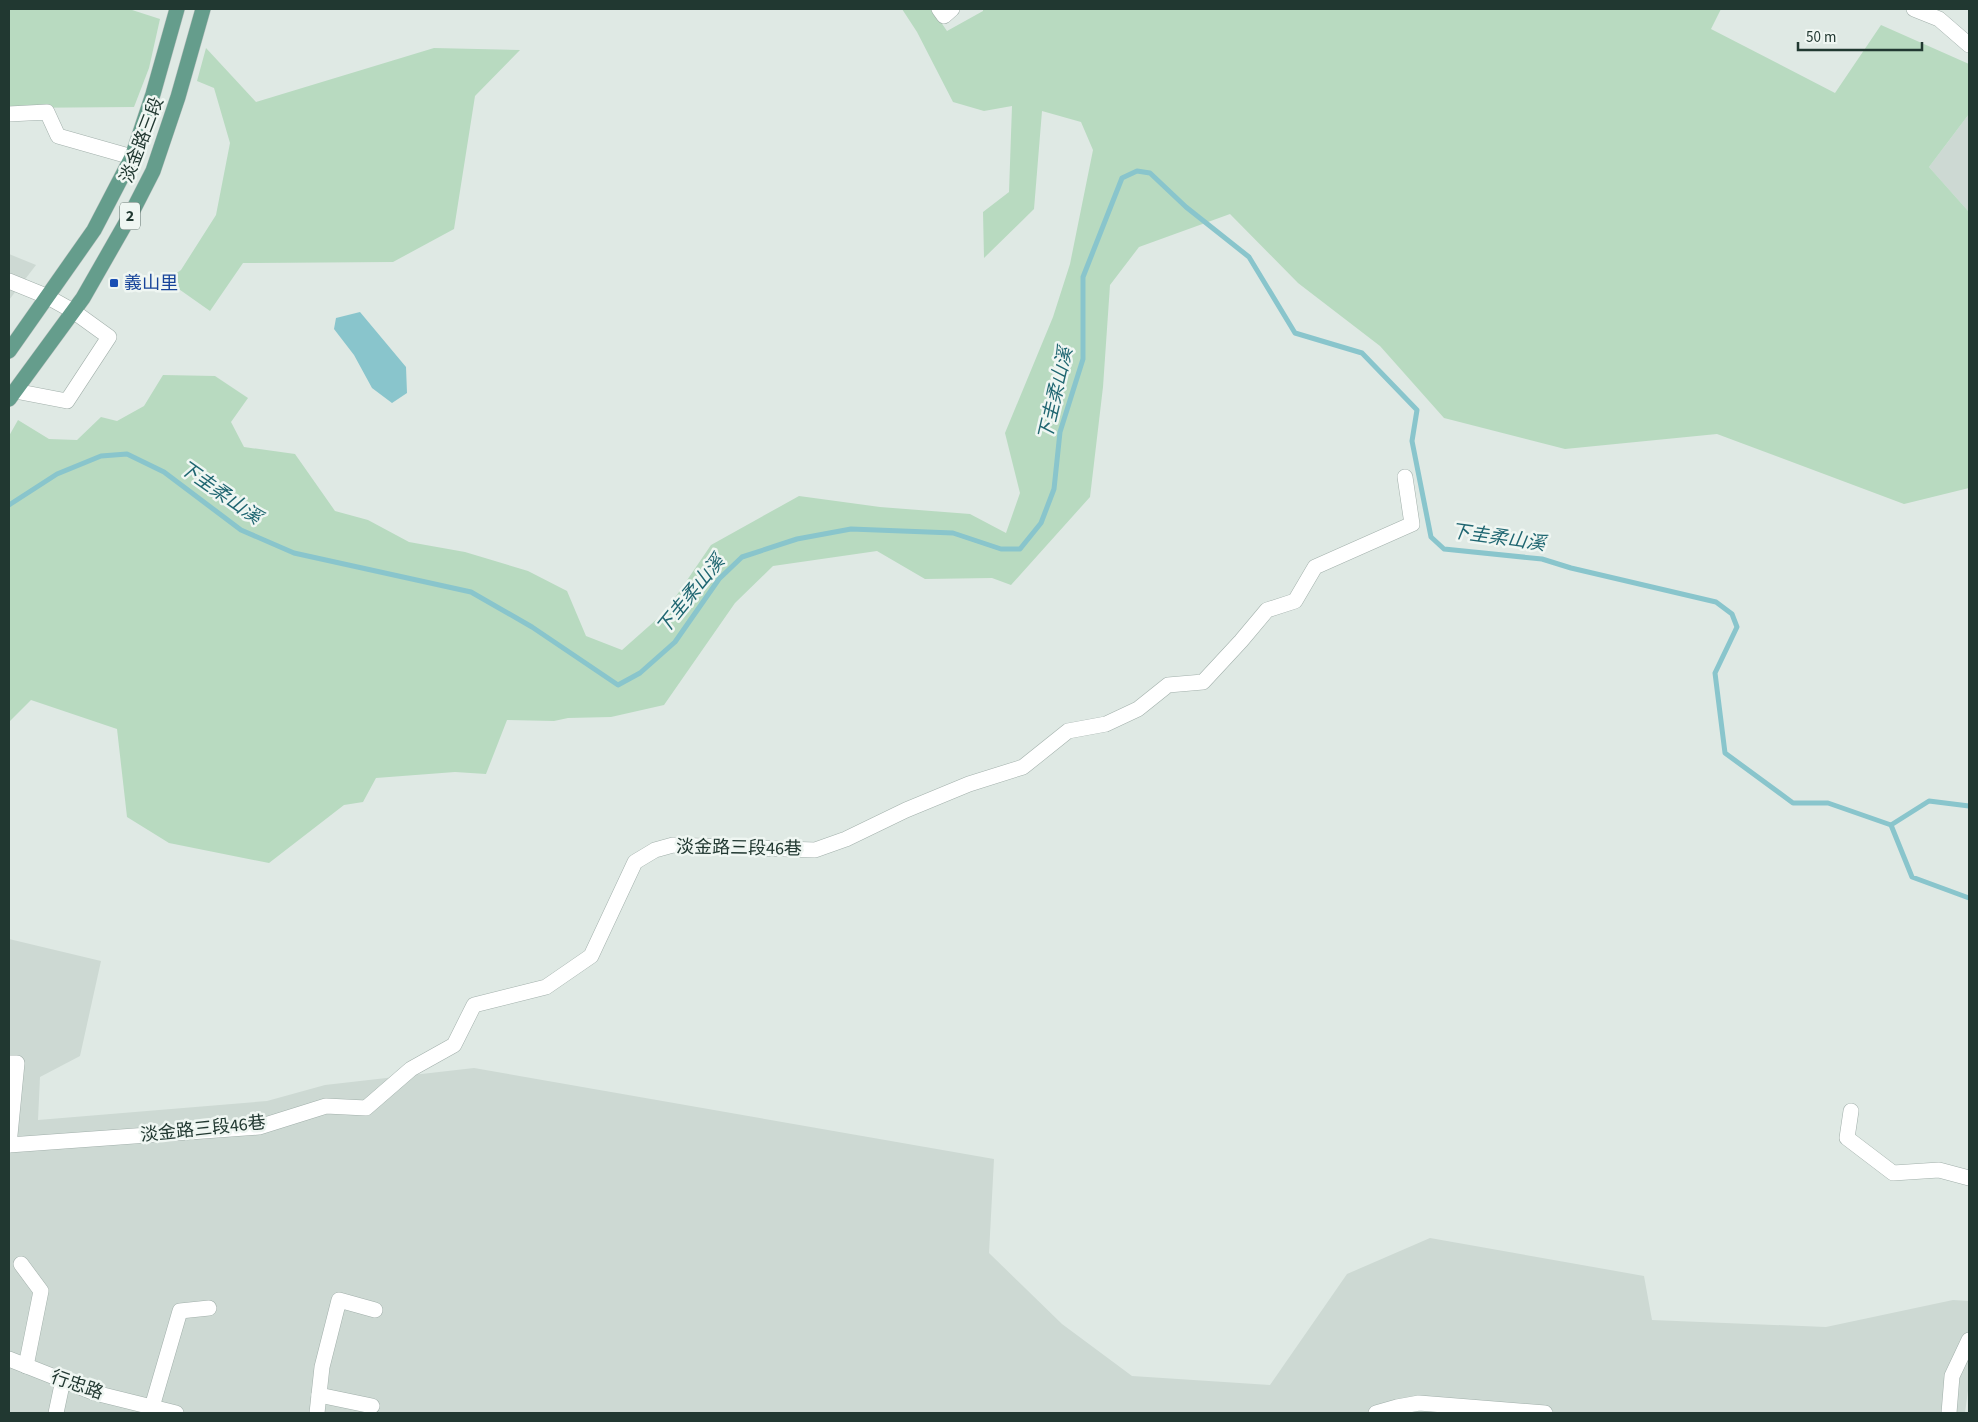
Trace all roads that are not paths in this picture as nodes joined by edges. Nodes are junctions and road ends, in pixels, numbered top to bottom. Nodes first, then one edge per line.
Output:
1 (177, 9) edge
2 (203, 9) edge
3 (939, 9) edge
4 (952, 9) edge
5 (1914, 9) edge
6 (1969, 45) edge
7 (9, 114) edge
8 (132, 157) junction
9 (9, 281) edge
10 (46, 296) junction
11 (73, 311) junction
12 (9, 351) edge
13 (12, 395) edge
14 (1405, 477) dead end
15 (9, 1063) edge
16 (1851, 1111) dead end
17 (9, 1145) edge
18 (1969, 1178) edge
19 (21, 1264) dead end
20 (209, 1308) dead end
21 (376, 1310) dead end
22 (1969, 1340) edge
23 (9, 1360) edge
24 (26, 1366) junction
25 (63, 1380) junction
26 (319, 1395) junction
27 (372, 1406) dead end
28 (152, 1407) junction
29 (1473, 1411) edge
30 (56, 1413) edge
31 (176, 1413) edge
32 (317, 1413) edge
33 (1376, 1413) edge
34 (1545, 1413) edge
35 (1948, 1413) edge

1 - 8 main road, 淡金路三段 / 2
2 - 11 main road, 淡金路三段 / 2
3 - 4 street
5 - 6 street
7 - 8 street
8 - 10 main road, 淡金路三段 / 2
9 - 10 street
10 - 11 street
10 - 12 main road, 淡金路三段 / 2
11 - 13 main road, 淡金路三段 / 2
11 - 13 street
14 - 17 street, 淡金路三段46巷
15 - 17 street
16 - 18 street
19 - 24 street
20 - 28 street
21 - 26 street
22 - 35 street
23 - 24 street, 行忠路
24 - 25 street, 行忠路
25 - 28 street, 行忠路
25 - 30 street
26 - 27 street
26 - 32 street
28 - 31 street, 行忠路
29 - 33 street
29 - 34 street

